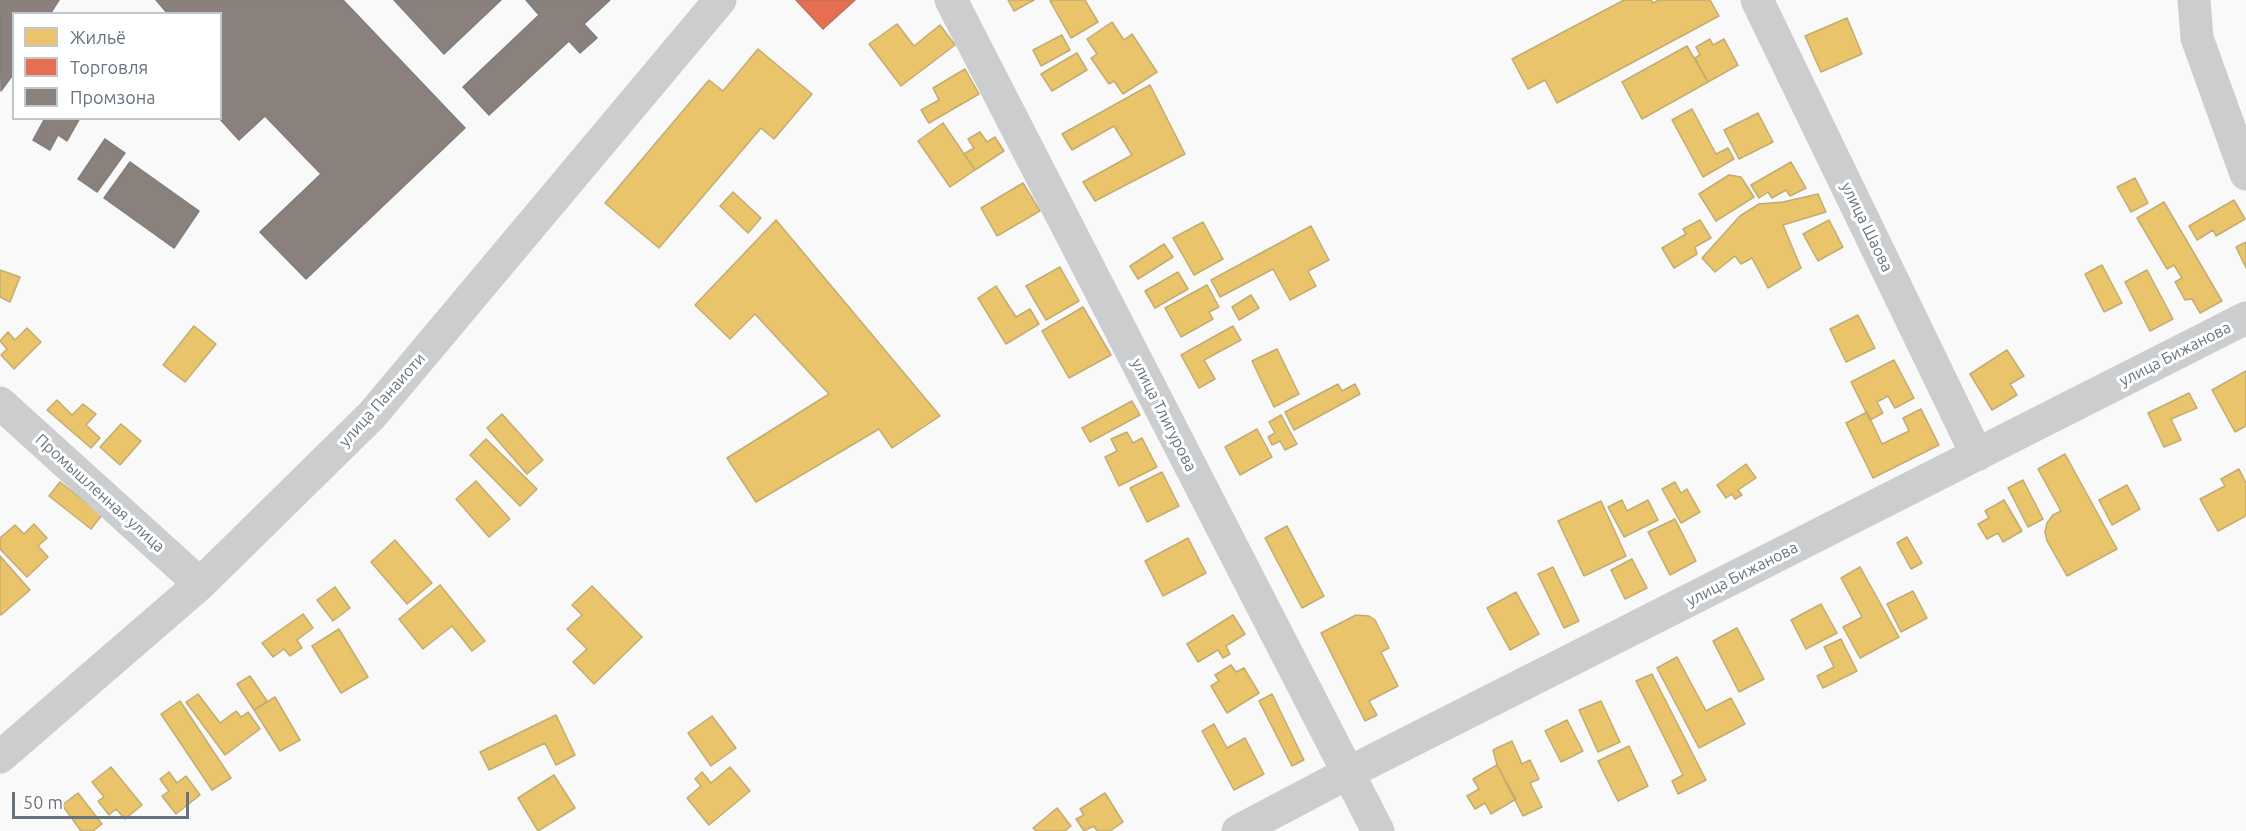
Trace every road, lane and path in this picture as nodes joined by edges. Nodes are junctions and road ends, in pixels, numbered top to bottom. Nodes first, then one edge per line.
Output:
1 (720, 0) edge
2 (951, 0) edge
3 (1757, 0) edge
4 (2194, 0) edge
5 (2246, 174) edge
6 (2246, 318) edge
7 (0, 403) edge
8 (1977, 454) junction
9 (200, 584) junction
10 (0, 757) edge
11 (1348, 773) junction
12 (1238, 831) edge
13 (1378, 831) edge

1 - 9 street, улица Панаиоти
2 - 11 street, улица Тлигурова
3 - 8 street, улица Шаова
4 - 5 street
6 - 8 street, улица Бижанова
7 - 9 street, Промышленная улица
8 - 11 street, улица Бижанова
9 - 10 street, улица Панаиоти
11 - 12 street, улица Бижанова
11 - 13 street, улица Тлигурова

